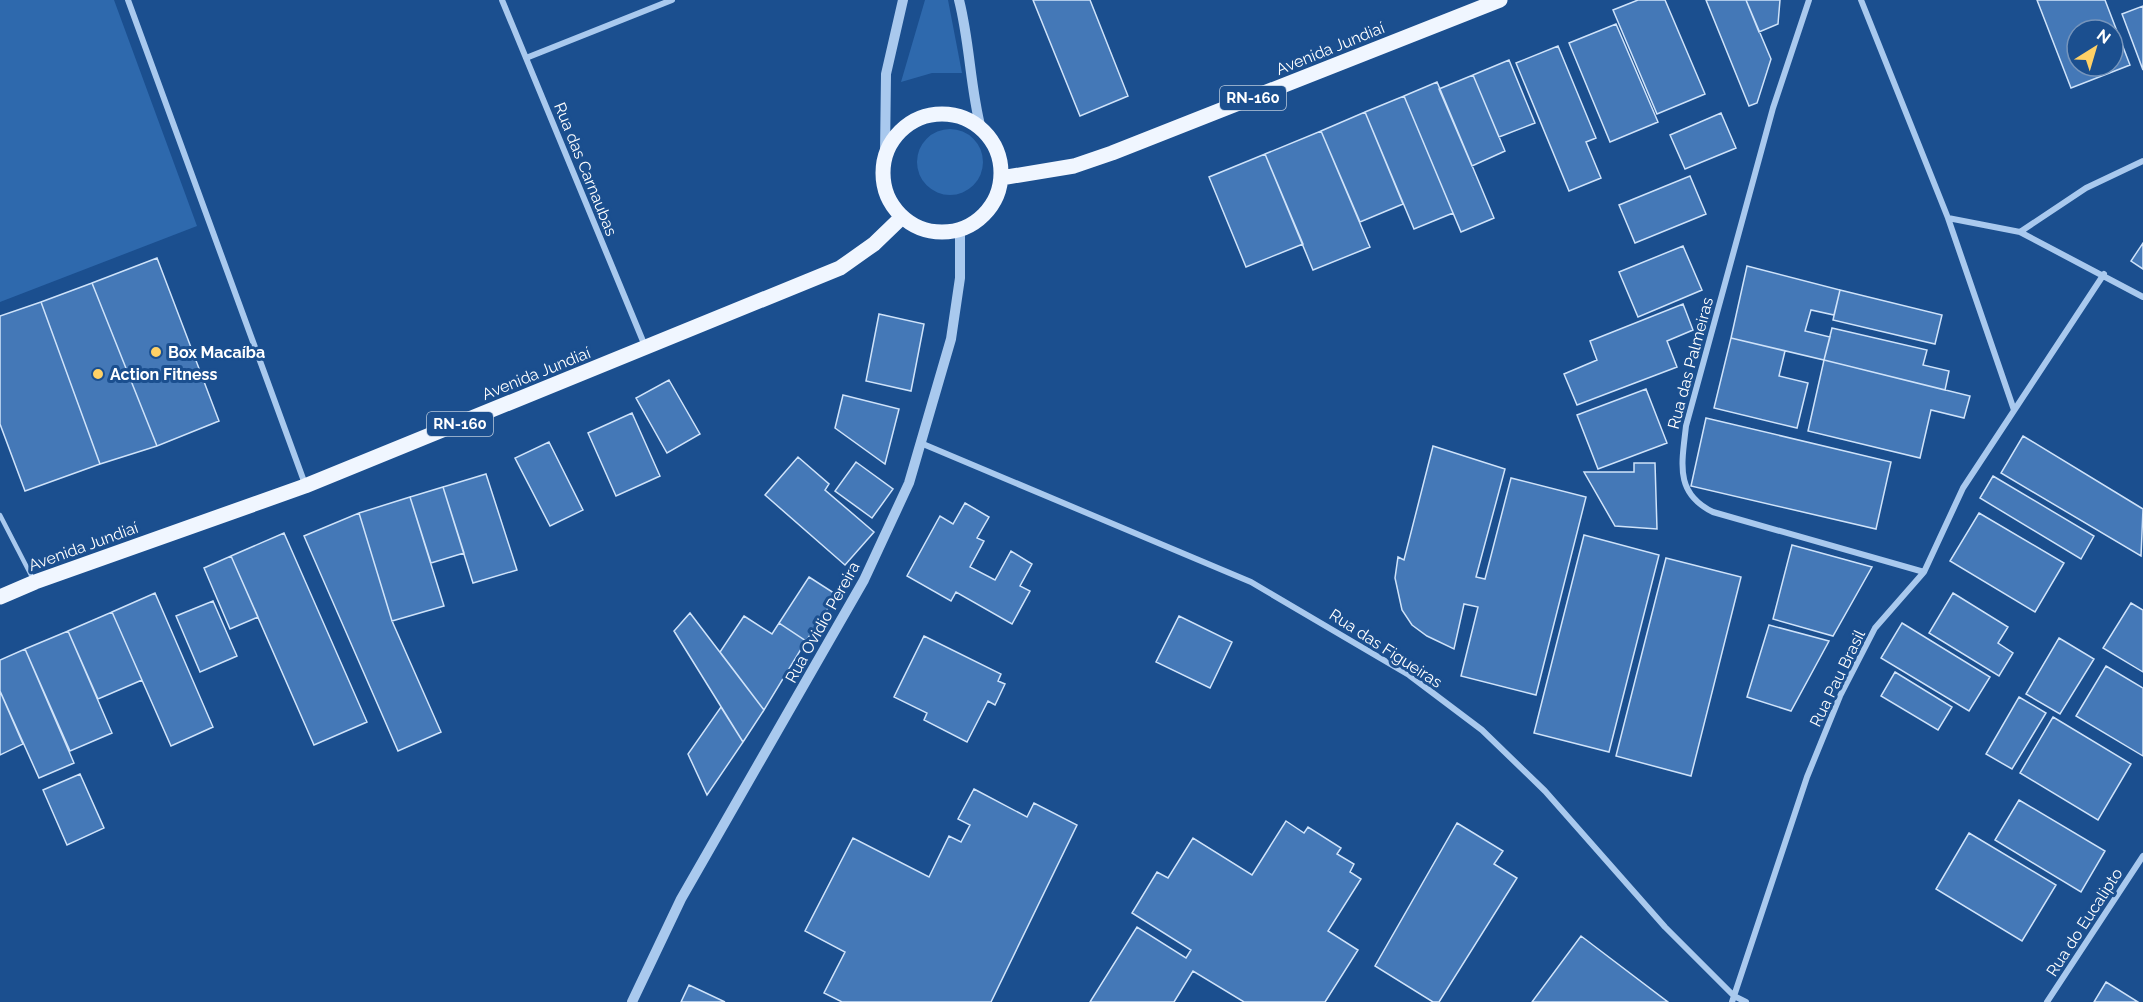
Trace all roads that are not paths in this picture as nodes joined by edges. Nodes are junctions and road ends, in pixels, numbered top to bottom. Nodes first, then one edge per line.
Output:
1 (128, 0) edge
2 (502, 0) edge
3 (672, 0) edge
4 (903, 0) edge
5 (959, 0) edge
6 (1500, 0) edge
7 (1809, 0) edge
8 (1861, 0) edge
9 (526, 58) junction
10 (981, 129) junction
11 (885, 154) junction
12 (2143, 161) edge
13 (1001, 178) junction
14 (902, 217) junction
15 (1948, 218) junction
16 (960, 229) junction
17 (2020, 232) junction
18 (2104, 274) junction
19 (2143, 297) edge
20 (646, 348) junction
21 (2014, 410) junction
22 (922, 444) junction
23 (306, 486) junction
24 (0, 515) edge
25 (1924, 572) junction
26 (34, 582) junction
27 (0, 597) edge
28 (2143, 856) edge
29 (1733, 999) edge
30 (632, 1002) edge
31 (1746, 1002) edge
32 (2047, 1002) edge

1 - 23 street
2 - 9 street, Rua das Carnaubas
3 - 9 street
4 - 11 street
5 - 10 street
6 - 13 main road, Avenida Jundiaí / RN-160
7 - 25 street, Rua das Palmeiras
8 - 15 street
9 - 20 street, Rua das Carnaubas
10 - 11 main road
10 - 13 main road
11 - 14 main road
12 - 17 street
13 - 16 main road
14 - 16 main road
14 - 20 main road, Avenida Jundiaí / RN-160
15 - 17 street
15 - 21 street
16 - 22 street, Rua Ovidio Pereira
17 - 18 street
18 - 19 street
18 - 21 street, Rua Pau Brasil
20 - 23 main road, Avenida Jundiaí / RN-160
21 - 25 street, Rua Pau Brasil
22 - 29 street, Rua das Figueiras
22 - 30 street, Rua Ovidio Pereira
23 - 26 main road, Avenida Jundiaí / RN-160
24 - 26 lane
25 - 29 street, Rua Pau Brasil
26 - 27 main road, Avenida Jundiaí / RN-160
28 - 32 street, Rua do Eucalipto
29 - 31 street, Rua das Figueiras

